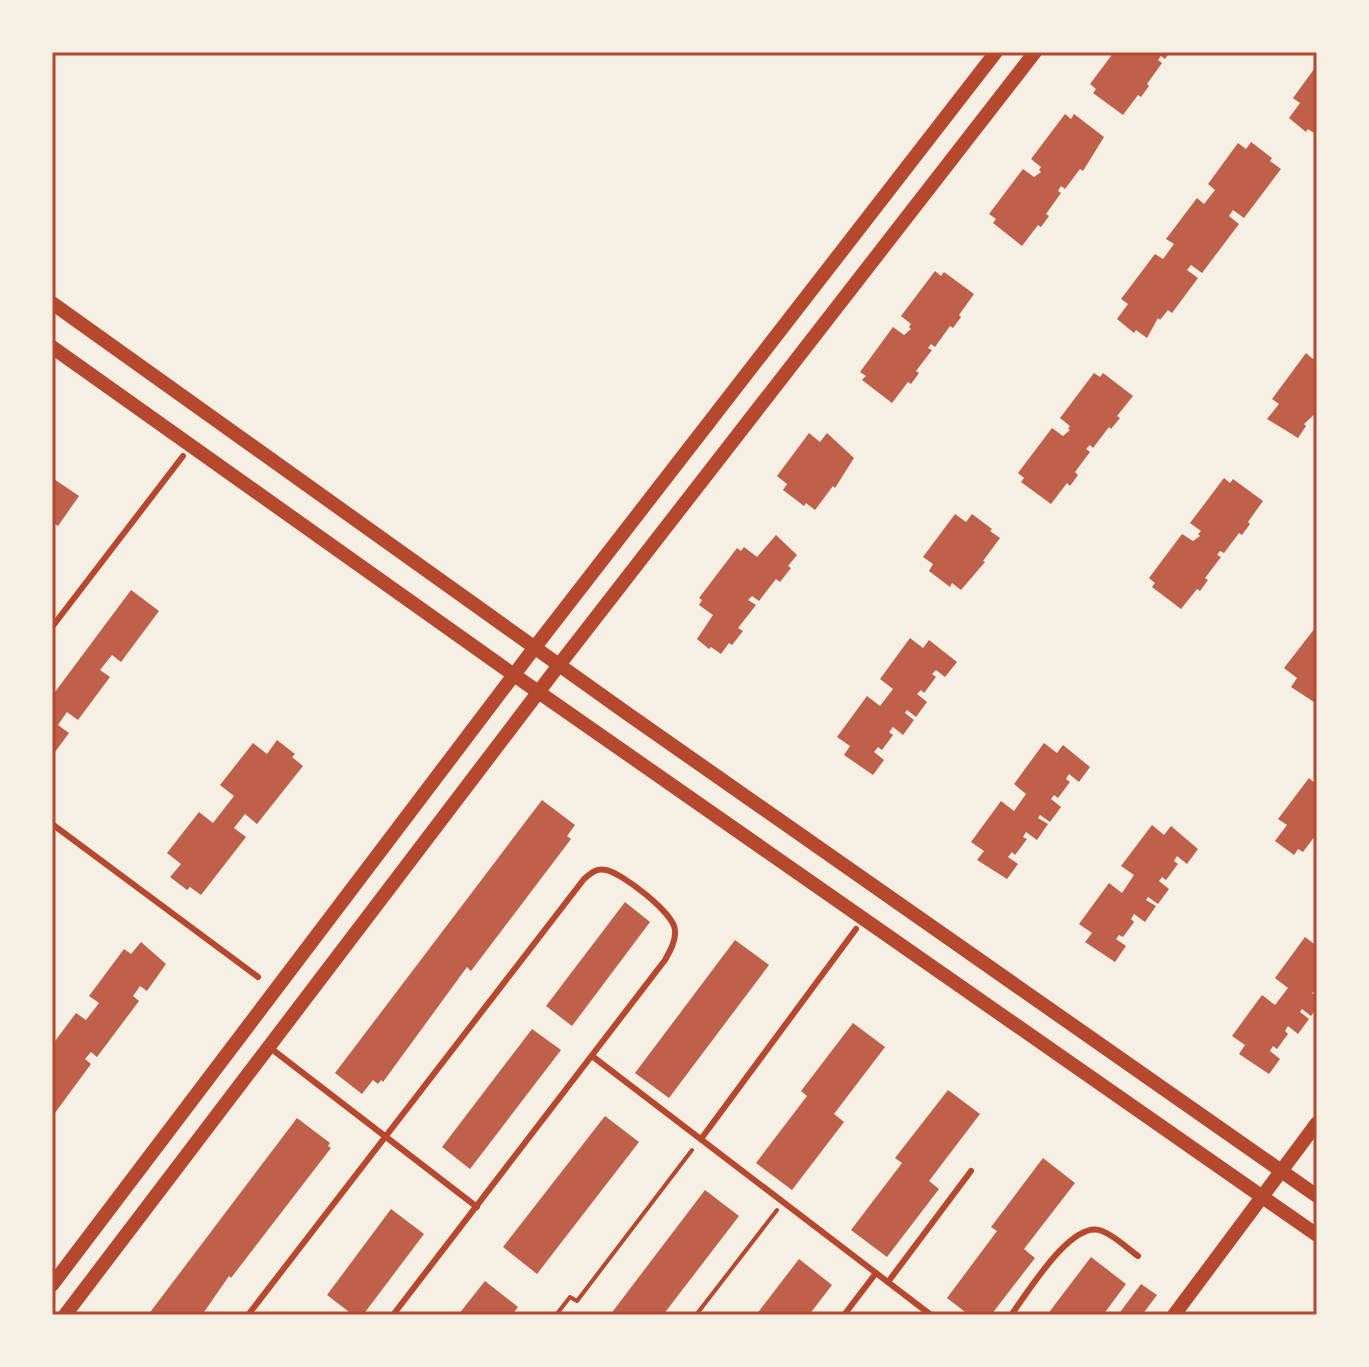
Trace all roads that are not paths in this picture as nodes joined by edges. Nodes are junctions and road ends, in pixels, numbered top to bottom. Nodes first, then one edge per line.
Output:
1 (996, 52) edge
2 (1035, 52) edge
3 (52, 303) edge
4 (52, 347) edge
5 (183, 456) dead end
6 (53, 623) edge
7 (535, 647) junction
8 (559, 665) junction
9 (514, 675) junction
10 (539, 692) junction
11 (52, 824) edge
12 (856, 929) dead end
13 (258, 977) dead end
14 (273, 1050) dead end
15 (592, 1056) junction
16 (1317, 1123) edge
17 (701, 1139) junction
18 (971, 1171) dead end
19 (1282, 1172) junction
20 (1317, 1196) edge
21 (1263, 1197) junction
22 (477, 1207) junction
23 (1317, 1235) edge
24 (1138, 1256) dead end
25 (876, 1273) junction
26 (888, 1282) junction
27 (52, 1285) edge
28 (65, 1315) edge
29 (248, 1315) edge
30 (393, 1315) edge
31 (844, 1315) edge
32 (931, 1315) edge
33 (1011, 1315) edge
34 (1174, 1315) edge

1 - 7 street
2 - 8 street
3 - 7 street
4 - 9 street
5 - 6 lane
7 - 8 street
7 - 9 street
8 - 10 street
8 - 19 street
9 - 10 street
9 - 27 street
10 - 21 street
10 - 28 street
11 - 13 lane
12 - 17 lane
14 - 22 lane
15 - 17 lane
15 - 22 lane
15 - 29 lane
16 - 19 street
17 - 25 lane
18 - 26 lane
19 - 20 street
19 - 21 street
21 - 23 street
21 - 34 street
22 - 30 lane
24 - 33 lane
25 - 26 lane
25 - 31 lane
26 - 32 lane

